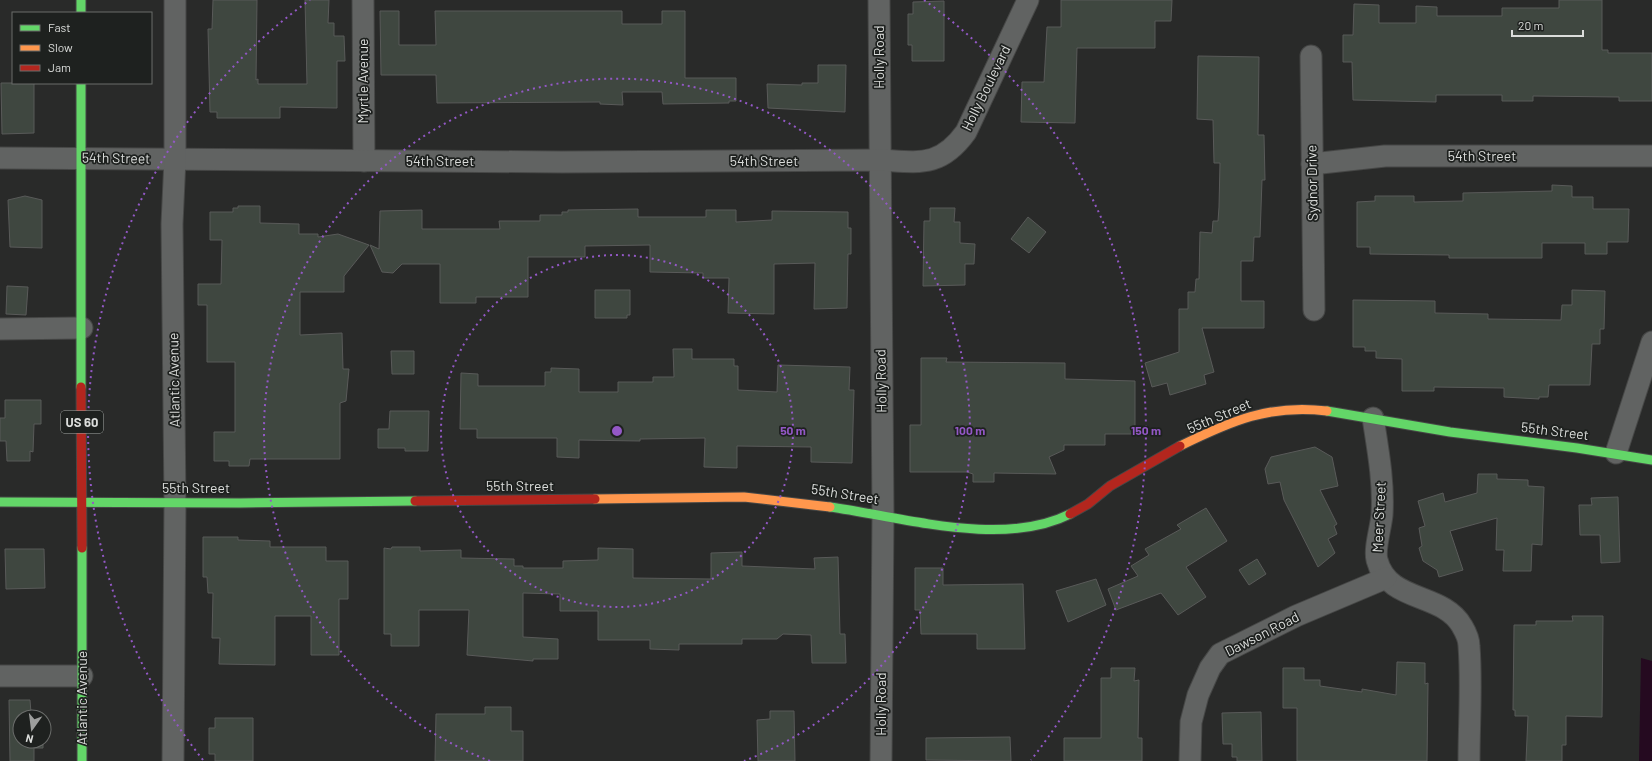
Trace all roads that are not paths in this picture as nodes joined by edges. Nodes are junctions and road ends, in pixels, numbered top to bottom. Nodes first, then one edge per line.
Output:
1 (81, 0) edge
2 (175, 0) edge
3 (363, 0) edge
4 (879, 0) edge
5 (1028, 0) edge
6 (81, 12) edge
7 (1310, 56) dead end
8 (82, 84) edge
9 (1652, 156) edge
10 (0, 158) edge
11 (82, 158) junction
12 (175, 159) junction
13 (879, 160) junction
14 (364, 161) junction
15 (1312, 164) junction
16 (1314, 310) dead end
17 (82, 328) junction
18 (0, 329) edge
19 (1652, 342) edge
20 (1373, 418) junction
21 (1616, 453) junction
22 (1652, 460) edge
23 (0, 502) edge
24 (82, 502) junction
25 (175, 502) junction
26 (883, 514) junction
27 (1386, 578) junction
28 (0, 676) edge
29 (82, 676) junction
30 (82, 761) edge
31 (173, 761) edge
32 (881, 761) edge
33 (1190, 761) edge
34 (1469, 761) edge

1 - 6 main road
2 - 12 street, Atlantic Avenue
3 - 14 street, Myrtle Avenue
4 - 13 street, Holly Road
5 - 13 street, Holly Boulevard
7 - 15 street, Sydnor Drive
8 - 11 main road, Atlantic Avenue / US 60
9 - 15 street, 54th Street
10 - 11 street, 54th Street
11 - 12 street, 54th Street
11 - 17 main road, Atlantic Avenue / US 60
12 - 14 street, 54th Street
12 - 25 street, Atlantic Avenue
13 - 14 street, 54th Street
13 - 26 street, Holly Road
15 - 16 street, Sydnor Drive
17 - 18 street
17 - 24 main road, Atlantic Avenue / US 60
19 - 21 street
20 - 21 main road, 55th Street
20 - 26 main road, 55th Street
20 - 27 street, Meer Street
21 - 22 main road, 55th Street
23 - 24 main road, 55th Street
24 - 25 main road, 55th Street
24 - 29 main road, Atlantic Avenue / US 60
25 - 26 main road, 55th Street
25 - 31 street, Atlantic Avenue
26 - 32 street, Holly Road
27 - 33 street, Dawson Road
27 - 34 street, Meer Street
28 - 29 street
29 - 30 main road, Atlantic Avenue / US 60

